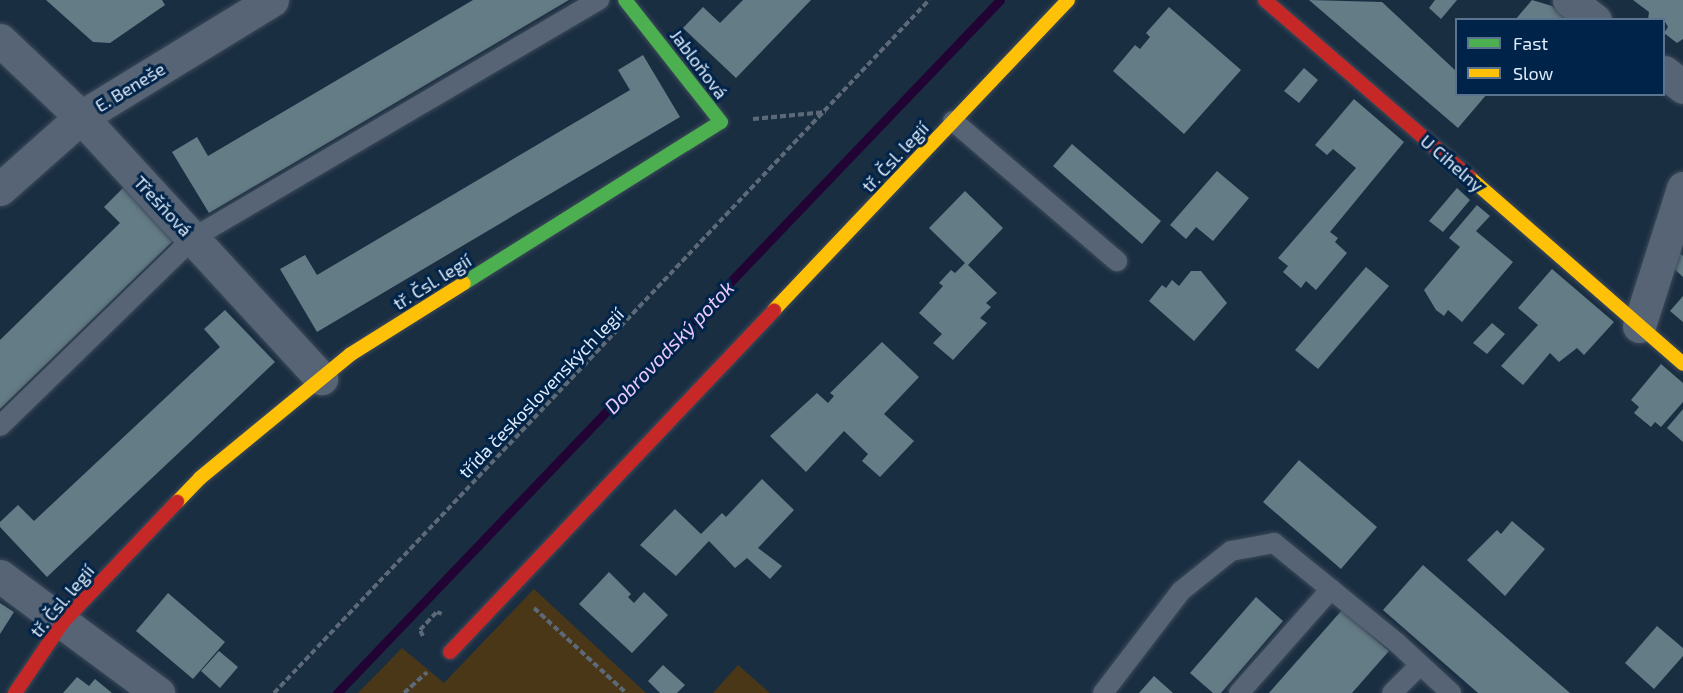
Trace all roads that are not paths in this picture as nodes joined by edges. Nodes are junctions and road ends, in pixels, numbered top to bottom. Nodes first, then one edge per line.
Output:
1 (272, 0) edge
2 (599, 0) edge
3 (625, 0) edge
4 (1068, 0) edge
5 (1265, 0) edge
6 (1569, 0) edge
7 (1592, 18) edge
8 (0, 40) edge
9 (1665, 73) edge
10 (1683, 87) edge
11 (81, 117) junction
12 (953, 121) junction
13 (721, 122) joint
14 (1683, 188) edge
15 (0, 189) edge
16 (193, 238) junction
17 (1117, 261) dead end
18 (1639, 326) junction
19 (1683, 364) edge
20 (321, 378) junction
21 (0, 426) edge
22 (0, 576) edge
23 (1331, 589) junction
24 (63, 622) junction
25 (450, 652) dead end
26 (1420, 665) junction
27 (15, 693) edge
28 (158, 693) edge
29 (1103, 693) edge
30 (1239, 693) edge
31 (1392, 693) edge
32 (1451, 693) edge

1 - 11 street, E. Beneše
2 - 16 lane
3 - 13 street, Jabloňová
4 - 12 street, tř. Čsl. legií
5 - 18 street, U Cihelny
6 - 7 street
8 - 11 street, Třešňová
9 - 10 street
11 - 15 street, E. Beneše
11 - 16 street, Třešňová
12 - 17 lane
12 - 25 street, tř. Čsl. legií
13 - 20 street, tř. Čsl. legií
14 - 18 street
16 - 20 street, Třešňová
16 - 21 lane
18 - 19 street, U Cihelny
20 - 24 street, tř. Čsl. legií
22 - 24 street
23 - 26 lane
23 - 29 lane
23 - 30 lane
24 - 27 street, tř. Čsl. legií
24 - 28 street
26 - 31 lane
26 - 32 lane

